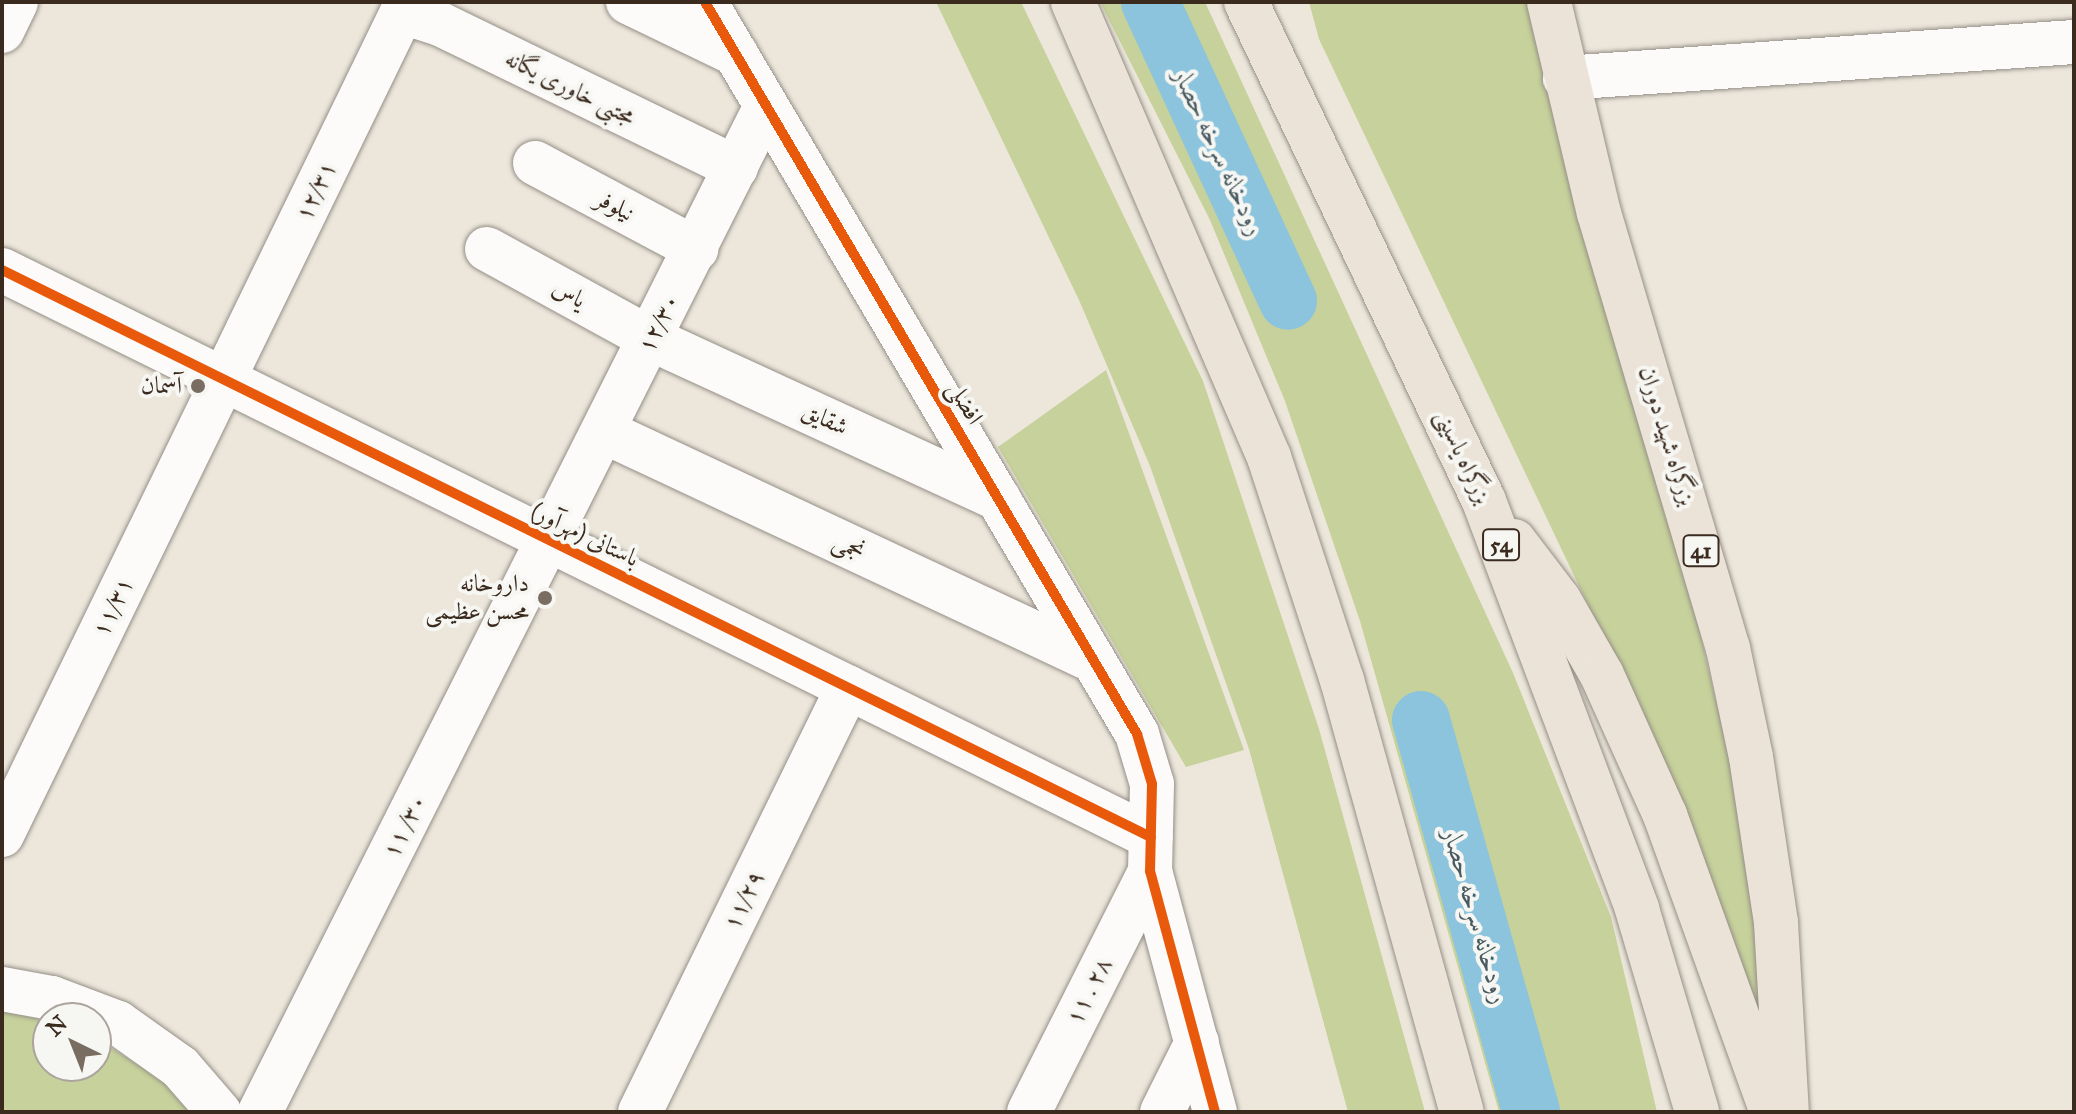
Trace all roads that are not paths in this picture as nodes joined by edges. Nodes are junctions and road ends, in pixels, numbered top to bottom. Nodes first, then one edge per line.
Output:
1 (16, 2) edge
2 (628, 2) edge
3 (705, 2) edge
4 (1073, 2) edge
5 (1246, 2) edge
6 (1549, 2) edge
7 (405, 7) edge
8 (2, 31) edge
9 (2074, 42) edge
10 (736, 54) junction
11 (1565, 78) junction
12 (766, 106) junction
13 (535, 163) dead end
14 (736, 168) junction
15 (487, 249) dead end
16 (696, 249) junction
17 (2, 270) edge
18 (651, 339) junction
19 (224, 379) junction
20 (605, 432) junction
21 (999, 499) junction
22 (1484, 501) junction
23 (551, 540) junction
24 (1094, 661) junction
25 (848, 687) junction
26 (2, 835) edge
27 (1150, 854) junction
28 (2, 989) edge
29 (1197, 1042) junction
30 (219, 1112) edge
31 (260, 1112) edge
32 (640, 1112) edge
33 (1029, 1112) edge
34 (1162, 1112) edge
35 (1215, 1112) edge
36 (1462, 1112) edge
37 (1697, 1112) edge
38 (1772, 1112) edge
39 (1787, 1112) edge

1 - 8 street
2 - 10 street
3 - 10 street, افضلی
4 - 36 highway
5 - 22 highway, بزرگراه یاسینی / 54
6 - 11 highway, بزرگراه شهید دوران / 41
7 - 14 street, مجتبی خاوری یگانه
7 - 19 street, ۱۲/۳۱
9 - 11 street
10 - 12 street, افضلی
11 - 39 highway, بزرگراه شهید دوران / 41
12 - 14 street, ۱۲/۳۰
12 - 21 street, افضلی
13 - 16 street, نیلوفر
14 - 16 street, ۱۲/۳۰
15 - 18 street, یاس
16 - 18 street, ۱۲/۳۰
17 - 19 street, باستانی (مهرآور)
18 - 20 street, ۱۲/۳۰
18 - 21 street, شقایق
19 - 23 street, باستانی (مهرآور)
19 - 26 street, ۱۱/۳۱
20 - 23 street, ۱۲/۳۰
20 - 24 street, نجمی
21 - 24 street, افضلی
22 - 37 highway, بزرگراه یاسینی / 54
22 - 38 highway
23 - 25 street, باستانی (مهرآور)
23 - 31 street, ۱۱ /۳۰
24 - 27 street, افضلی
25 - 27 street, باستانی (مهرآور)
25 - 32 street, ۱۱/۲۹
27 - 29 street, افضلی
27 - 33 street, ۱۱ . ۲۸
28 - 30 street
29 - 34 street
29 - 35 street, افضلی

